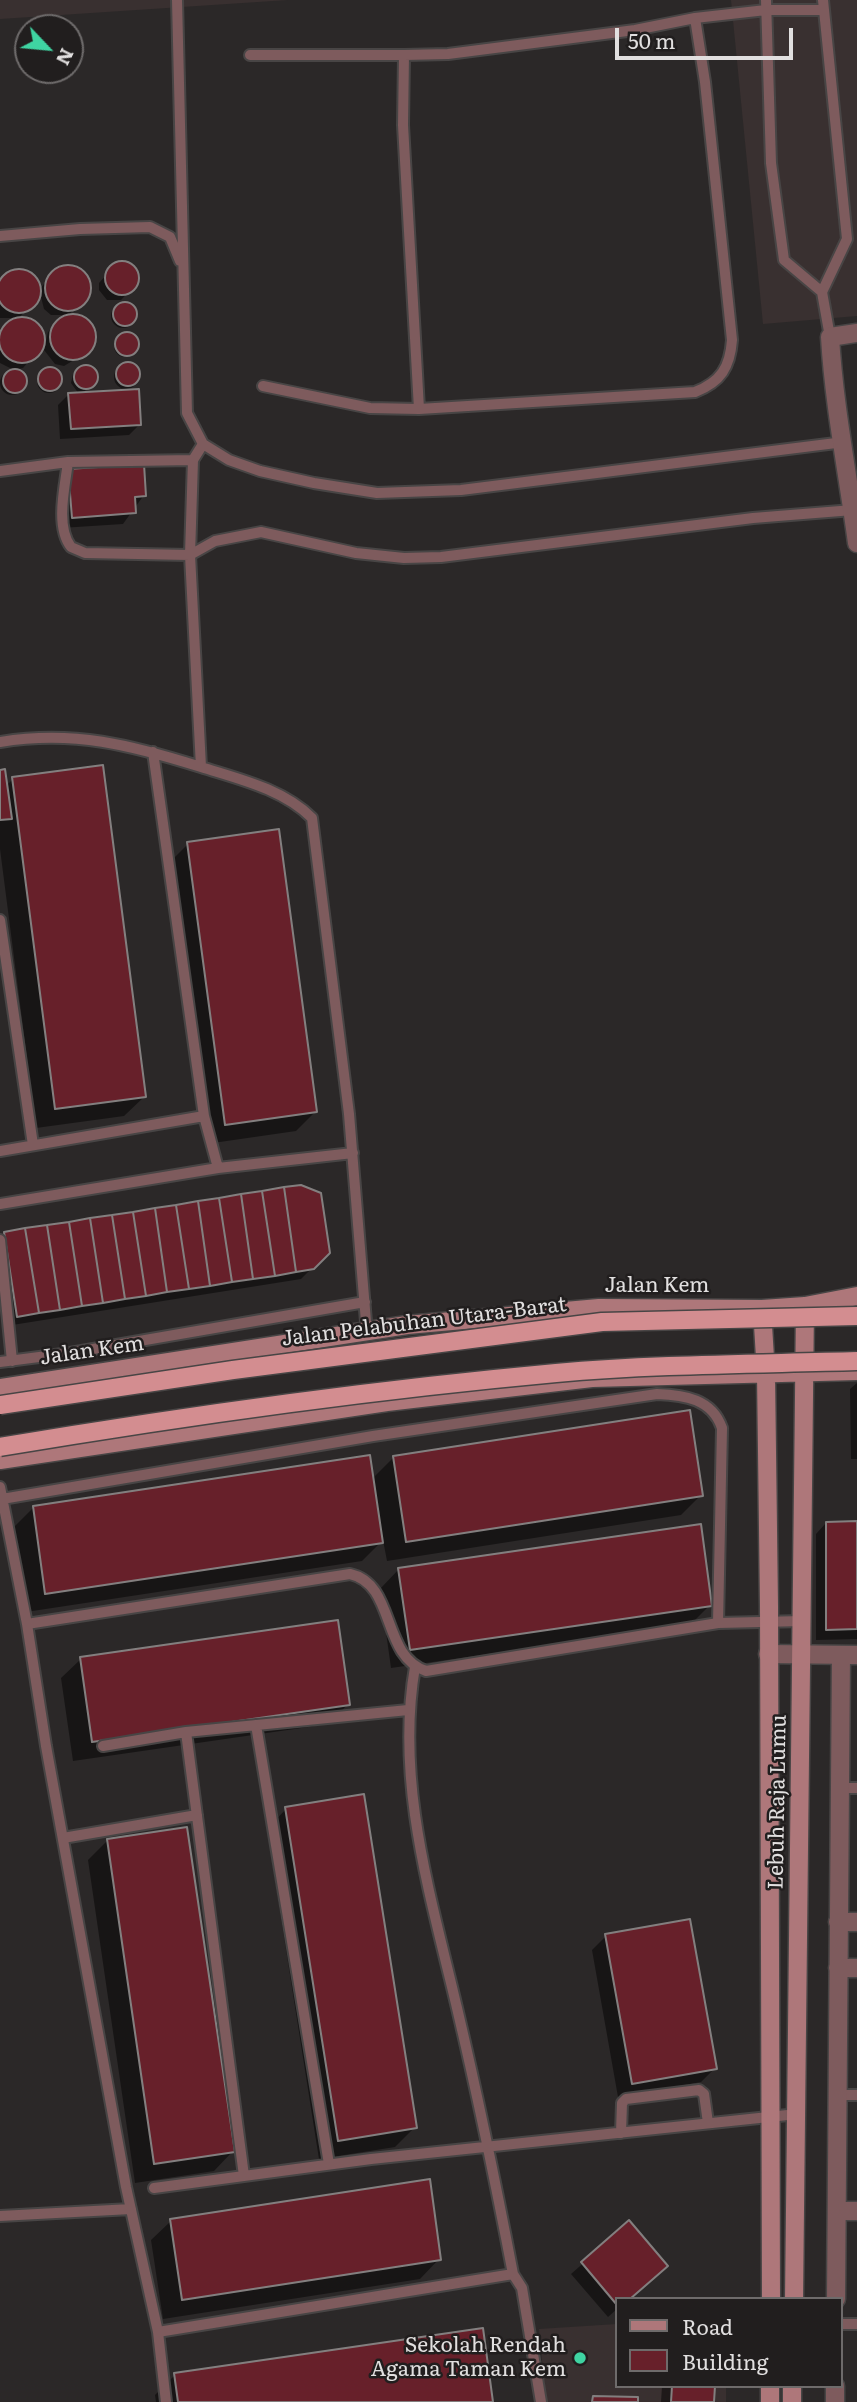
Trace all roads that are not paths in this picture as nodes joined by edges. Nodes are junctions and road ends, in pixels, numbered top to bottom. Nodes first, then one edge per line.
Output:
1 (177, 0) edge
2 (766, 5) edge
3 (824, 5) edge
4 (695, 18) junction
5 (250, 55) dead end
6 (404, 55) junction
7 (0, 236) edge
8 (183, 266) junction
9 (822, 292) junction
10 (857, 333) edge
11 (830, 337) junction
12 (263, 386) dead end
13 (419, 409) junction
14 (844, 442) junction
15 (203, 444) junction
16 (193, 460) junction
17 (68, 462) junction
18 (0, 471) edge
19 (853, 510) junction
20 (857, 543) edge
21 (190, 555) junction
22 (0, 742) edge
23 (153, 752) junction
24 (201, 767) junction
25 (0, 920) edge
26 (204, 1116) junction
27 (33, 1145) junction
28 (0, 1151) edge
29 (353, 1153) junction
30 (218, 1168) junction
31 (0, 1204) edge
32 (0, 1240) edge
33 (857, 1296) edge
34 (365, 1302) junction
35 (805, 1306) junction
36 (762, 1310) junction
37 (857, 1316) edge
38 (368, 1334) junction
39 (6, 1361) edge
40 (857, 1361) edge
41 (857, 1371) edge
42 (806, 1373) junction
43 (766, 1374) junction
44 (0, 1388) edge
45 (0, 1405) edge
46 (0, 1447) edge
47 (0, 1460) edge
48 (0, 1487) edge
49 (2, 1499) junction
50 (769, 1621) junction
51 (803, 1621) junction
52 (718, 1623) junction
53 (27, 1624) junction
54 (768, 1654) junction
55 (803, 1654) junction
56 (849, 1655) edge
57 (415, 1667) junction
58 (408, 1710) junction
59 (256, 1725) junction
60 (186, 1732) junction
61 (103, 1746) dead end
62 (848, 1788) edge
63 (197, 1815) junction
64 (62, 1838) junction
65 (838, 1922) junction
66 (857, 1922) edge
67 (838, 1968) junction
68 (857, 1968) edge
69 (848, 2095) edge
70 (797, 2114) junction
71 (771, 2116) junction
72 (708, 2123) junction
73 (621, 2133) junction
74 (490, 2147) junction
75 (329, 2164) junction
76 (244, 2176) junction
77 (154, 2188) dead end
78 (131, 2209) junction
79 (837, 2211) junction
80 (857, 2211) edge
81 (0, 2216) edge
82 (513, 2274) junction
83 (771, 2297) edge
84 (794, 2297) edge
85 (836, 2297) edge
86 (158, 2332) junction
87 (166, 2402) edge
88 (541, 2402) edge

1 - 8 lane
2 - 3 lane
2 - 4 lane
2 - 9 lane
3 - 9 lane
4 - 6 lane
4 - 13 lane
5 - 6 lane
6 - 13 lane
7 - 8 lane
8 - 15 lane
9 - 11 lane
10 - 11 street
11 - 14 street
12 - 13 lane
14 - 15 lane
14 - 19 street
15 - 16 lane
16 - 17 lane
16 - 21 lane
17 - 18 lane
17 - 21 lane
19 - 20 street
19 - 21 lane
21 - 24 lane
22 - 23 lane
23 - 24 lane
23 - 26 lane
24 - 29 lane
25 - 27 lane
26 - 27 lane
26 - 30 lane
27 - 28 lane
29 - 30 lane
29 - 34 lane
30 - 31 lane
32 - 39 lane
33 - 35 street, Jalan Kem
34 - 38 lane
34 - 39 lane
35 - 36 street, Jalan Kem
35 - 42 street, Lebuh Raja Lumu
36 - 38 street, Jalan Kem
36 - 43 street, Lebuh Raja Lumu
37 - 45 main road, Jalan Pelabuhan Utara-Barat, bridge
38 - 44 street, Jalan Kem
40 - 46 main road, bridge
41 - 42 street
42 - 43 street
42 - 51 street, Lebuh Raja Lumu
43 - 47 street
43 - 50 street, Lebuh Raja Lumu
48 - 49 lane
49 - 52 lane
49 - 53 lane
50 - 51 lane
50 - 52 lane
50 - 54 street, Lebuh Raja Lumu
51 - 55 street, Lebuh Raja Lumu
52 - 57 lane
53 - 57 lane
53 - 64 lane
54 - 55 street
54 - 71 street, Lebuh Raja Lumu
55 - 56 street
55 - 70 street, Lebuh Raja Lumu
56 - 62 street
57 - 58 lane
58 - 59 lane
58 - 74 lane
59 - 60 lane
59 - 75 lane
60 - 61 lane
60 - 63 lane
62 - 65 street
63 - 64 lane
63 - 76 lane
64 - 78 lane
65 - 66 street
65 - 67 street
67 - 68 street
67 - 69 street
69 - 79 street
70 - 71 lane
70 - 84 street, Lebuh Raja Lumu
71 - 72 lane
71 - 83 street, Lebuh Raja Lumu
72 - 73 lane
72 - 73 lane
73 - 74 lane
74 - 75 lane
74 - 82 lane
75 - 76 lane
76 - 77 lane
78 - 81 lane
78 - 86 lane
79 - 80 street
79 - 85 street
82 - 86 lane
82 - 88 lane
86 - 87 lane

